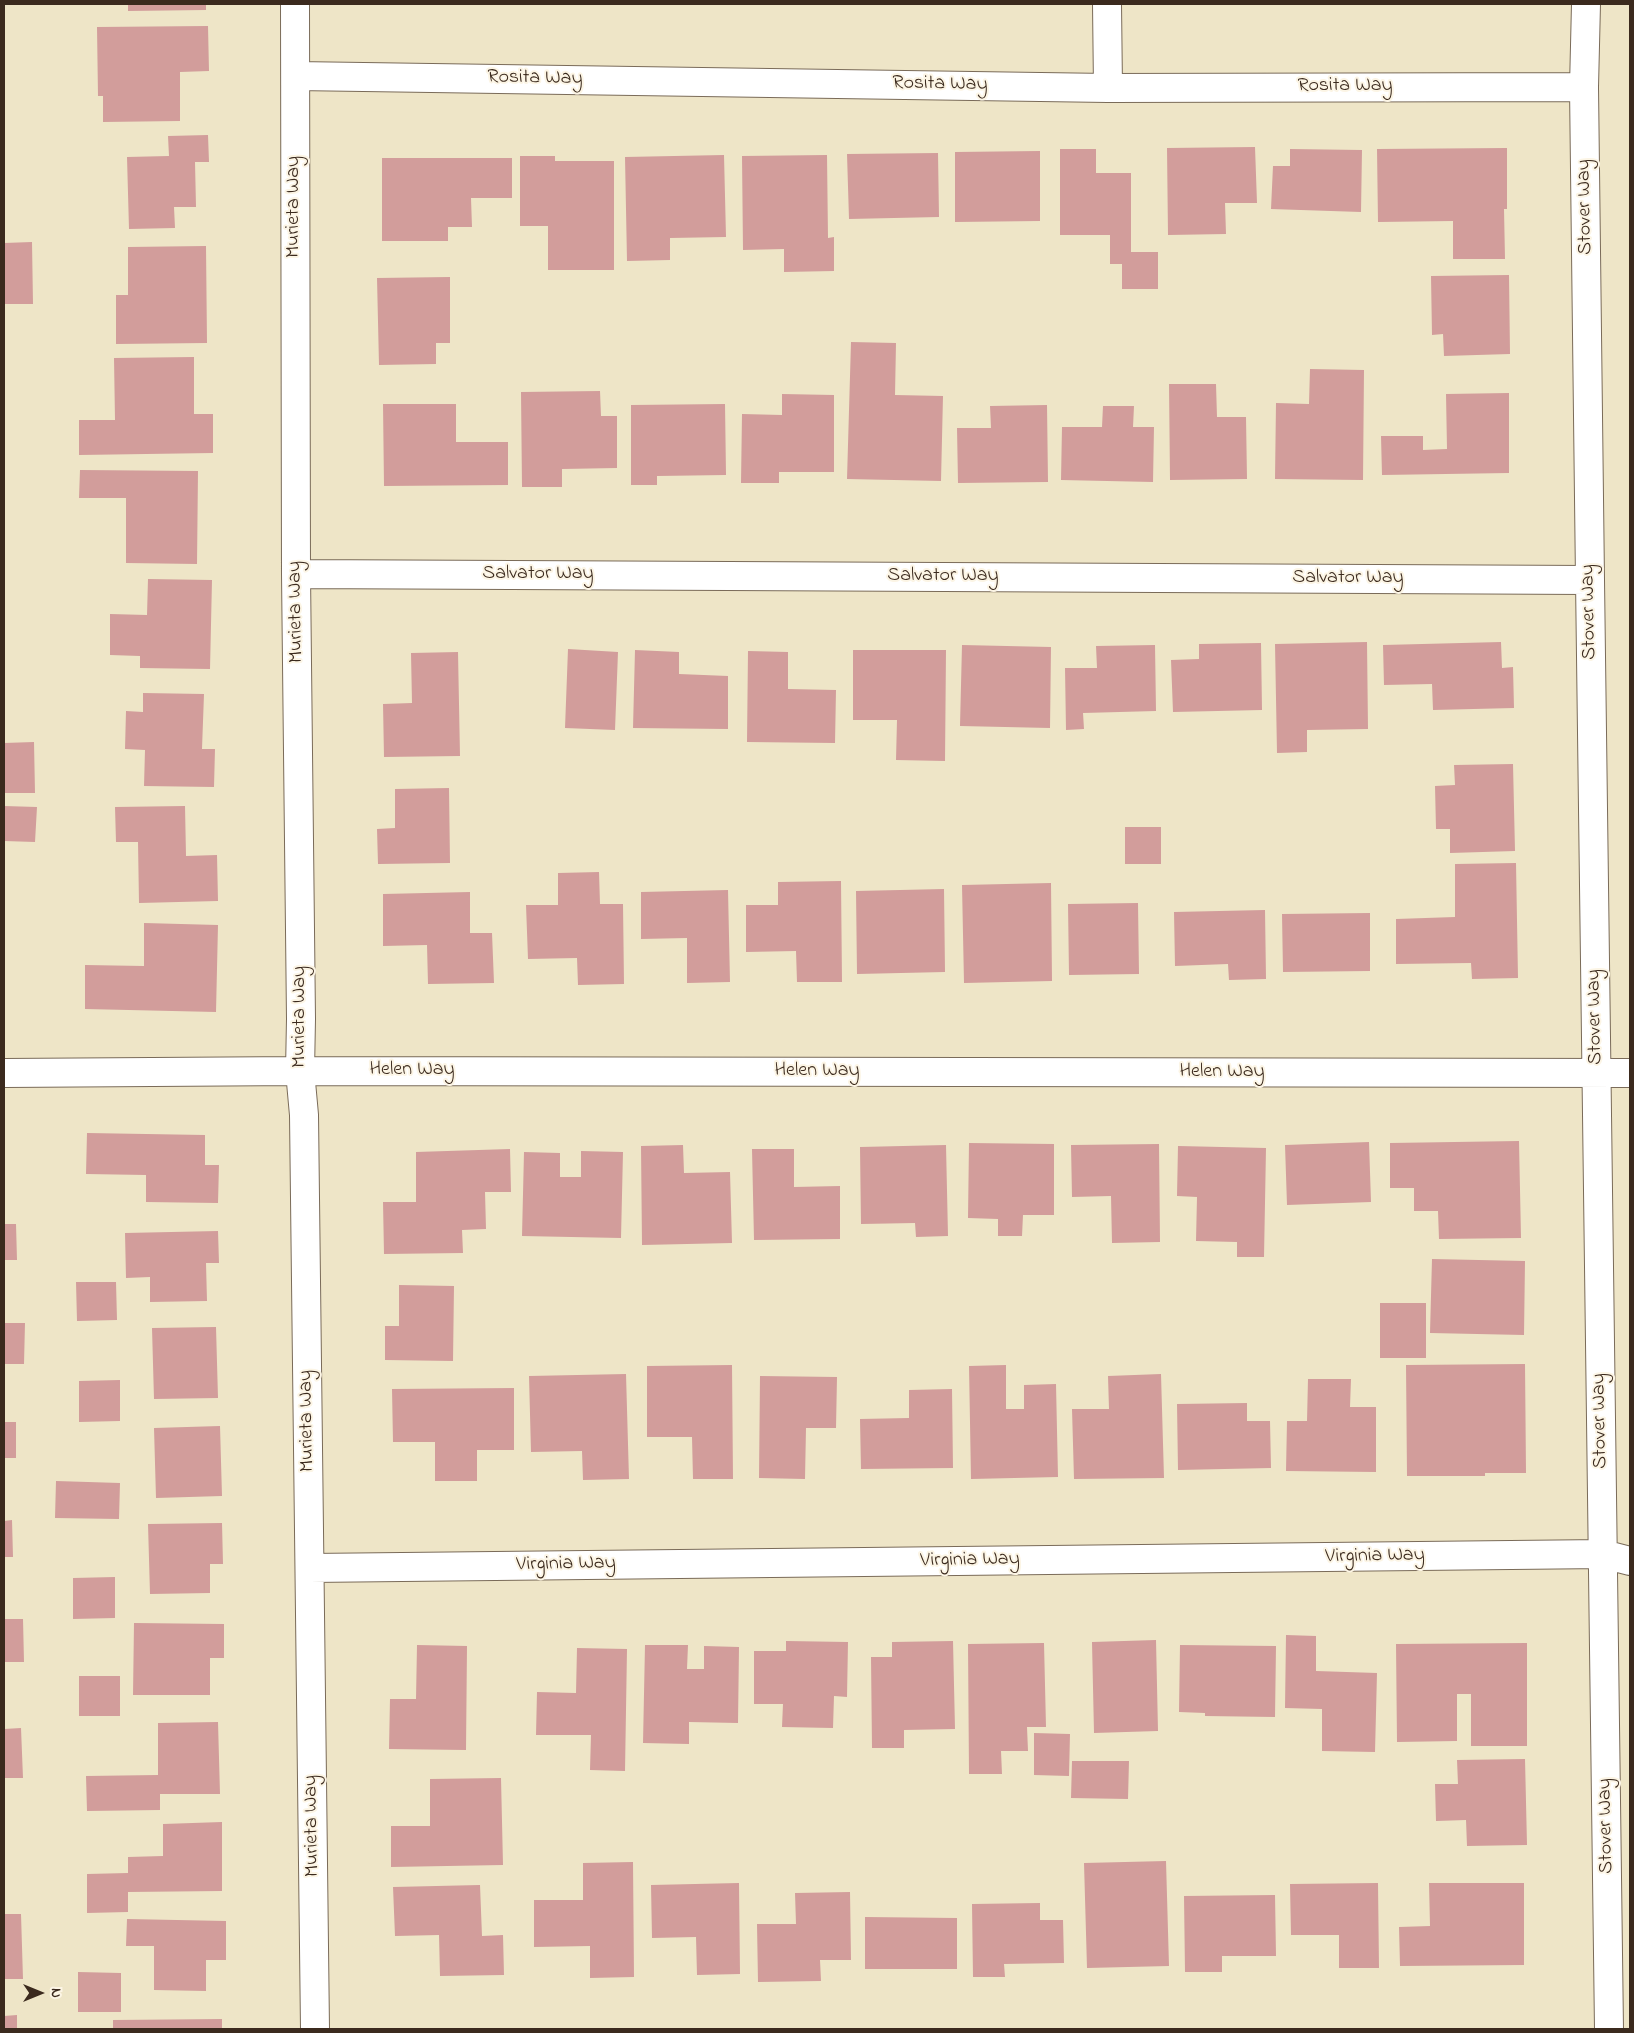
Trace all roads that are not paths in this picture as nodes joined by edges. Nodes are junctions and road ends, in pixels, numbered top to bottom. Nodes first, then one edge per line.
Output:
1 (295, 4) edge
2 (1107, 4) edge
3 (1586, 4) edge
4 (296, 76) junction
5 (1584, 87) junction
6 (1108, 88) junction
7 (296, 574) junction
8 (1590, 580) junction
9 (300, 1071) junction
10 (4, 1073) edge
11 (1596, 1073) junction
12 (1630, 1073) edge
13 (1603, 1554) junction
14 (1630, 1561) edge
15 (310, 1568) junction
16 (315, 2029) edge
17 (1609, 2029) edge

1 - 4 street, Murieta Way
2 - 6 street
3 - 5 street, Stover Way
4 - 6 street, Rosita Way
4 - 7 street, Murieta Way
5 - 6 street, Rosita Way
5 - 8 street, Stover Way
7 - 8 street, Salvator Way
7 - 9 street, Murieta Way
8 - 11 street, Stover Way
9 - 10 street, Helen Way
9 - 11 street, Helen Way
9 - 15 street, Murieta Way
11 - 12 street, Helen Way
11 - 13 street, Stover Way
13 - 14 street, Virginia Way
13 - 15 street, Virginia Way
13 - 17 street, Stover Way
15 - 16 street, Murieta Way

